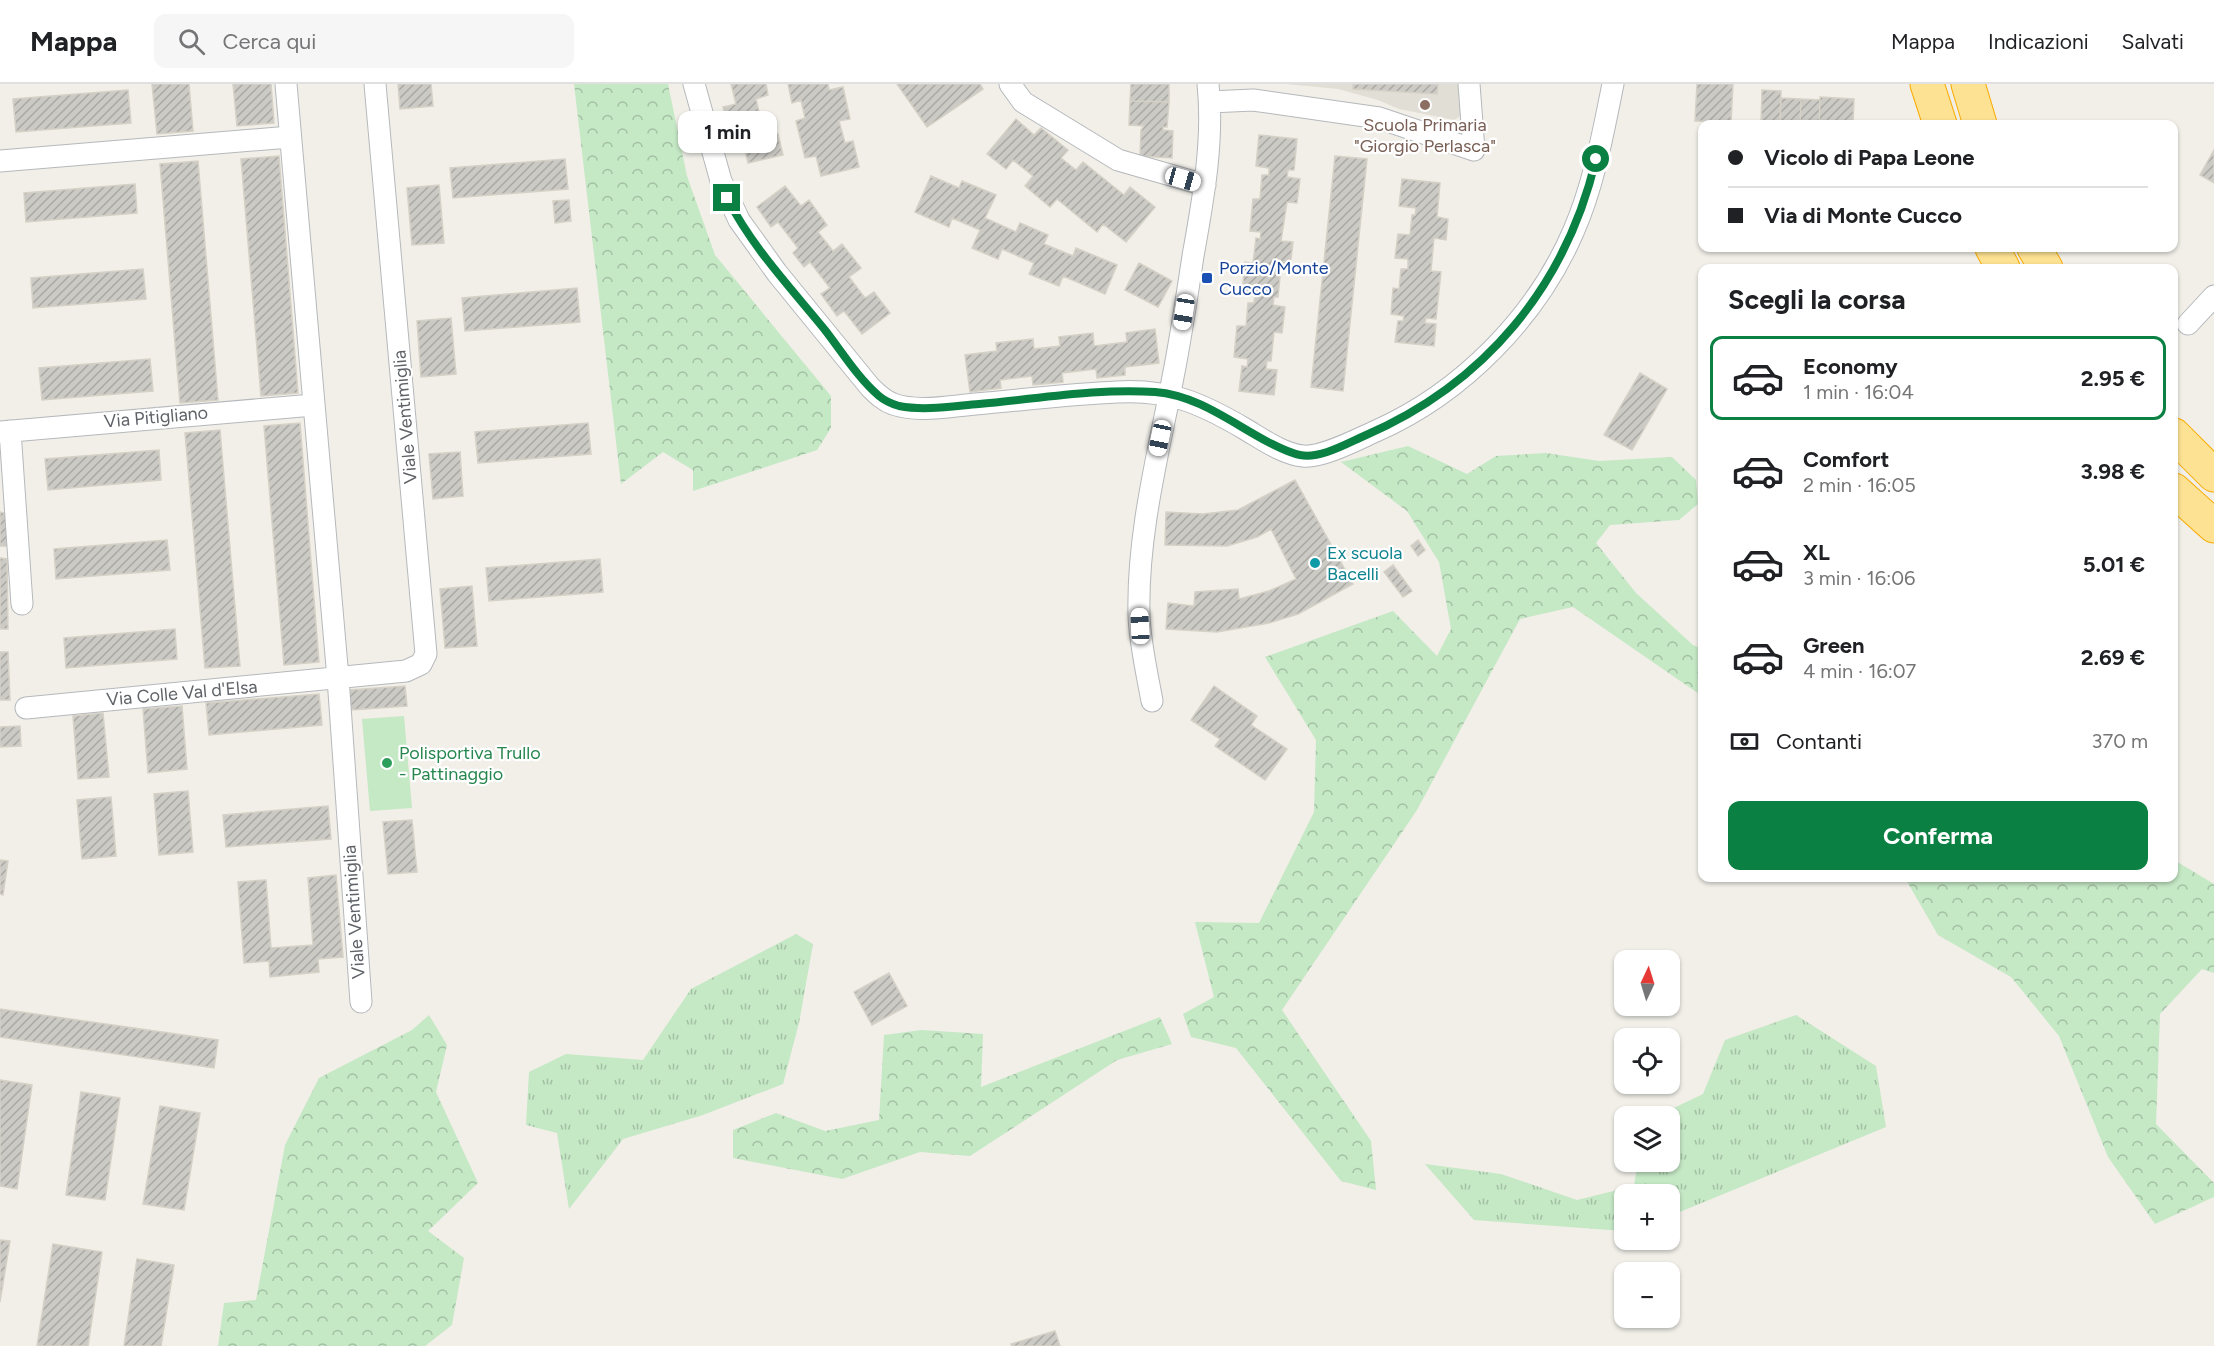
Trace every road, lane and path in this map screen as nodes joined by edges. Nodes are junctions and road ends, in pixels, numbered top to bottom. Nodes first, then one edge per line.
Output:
1 (286, 84) edge
2 (375, 84) edge
3 (694, 84) edge
4 (1011, 84) edge
5 (1469, 84) edge
6 (1613, 84) edge
7 (1927, 84) edge
8 (1968, 84) edge
9 (1209, 93) edge
10 (1939, 120) edge
11 (1979, 120) edge
12 (290, 136) junction
13 (0, 161) edge
14 (1205, 185) junction
15 (2214, 296) edge
16 (2188, 324) dead end
17 (1170, 393) junction
18 (313, 405) junction
19 (5, 432) edge
20 (2178, 439) edge
21 (2214, 475) edge
22 (2178, 494) edge
23 (2214, 526) edge
24 (22, 604) dead end
25 (338, 678) junction
26 (1152, 701) dead end
27 (26, 708) dead end
28 (361, 1002) dead end

1 - 12 street, Viale Ventimiglia
2 - 25 street, Viale Ventimiglia
3 - 17 street
4 - 14 street
5 - 9 street
6 - 17 street
7 - 10 highway
8 - 11 highway
9 - 14 street
12 - 13 street
12 - 18 street, Viale Ventimiglia
14 - 17 street
15 - 16 street
17 - 26 street
18 - 19 street, Via Pitigliano
18 - 25 street, Viale Ventimiglia
19 - 24 street
20 - 21 highway
22 - 23 highway
25 - 27 street, Via Colle Val d'Elsa
25 - 28 street, Viale Ventimiglia

